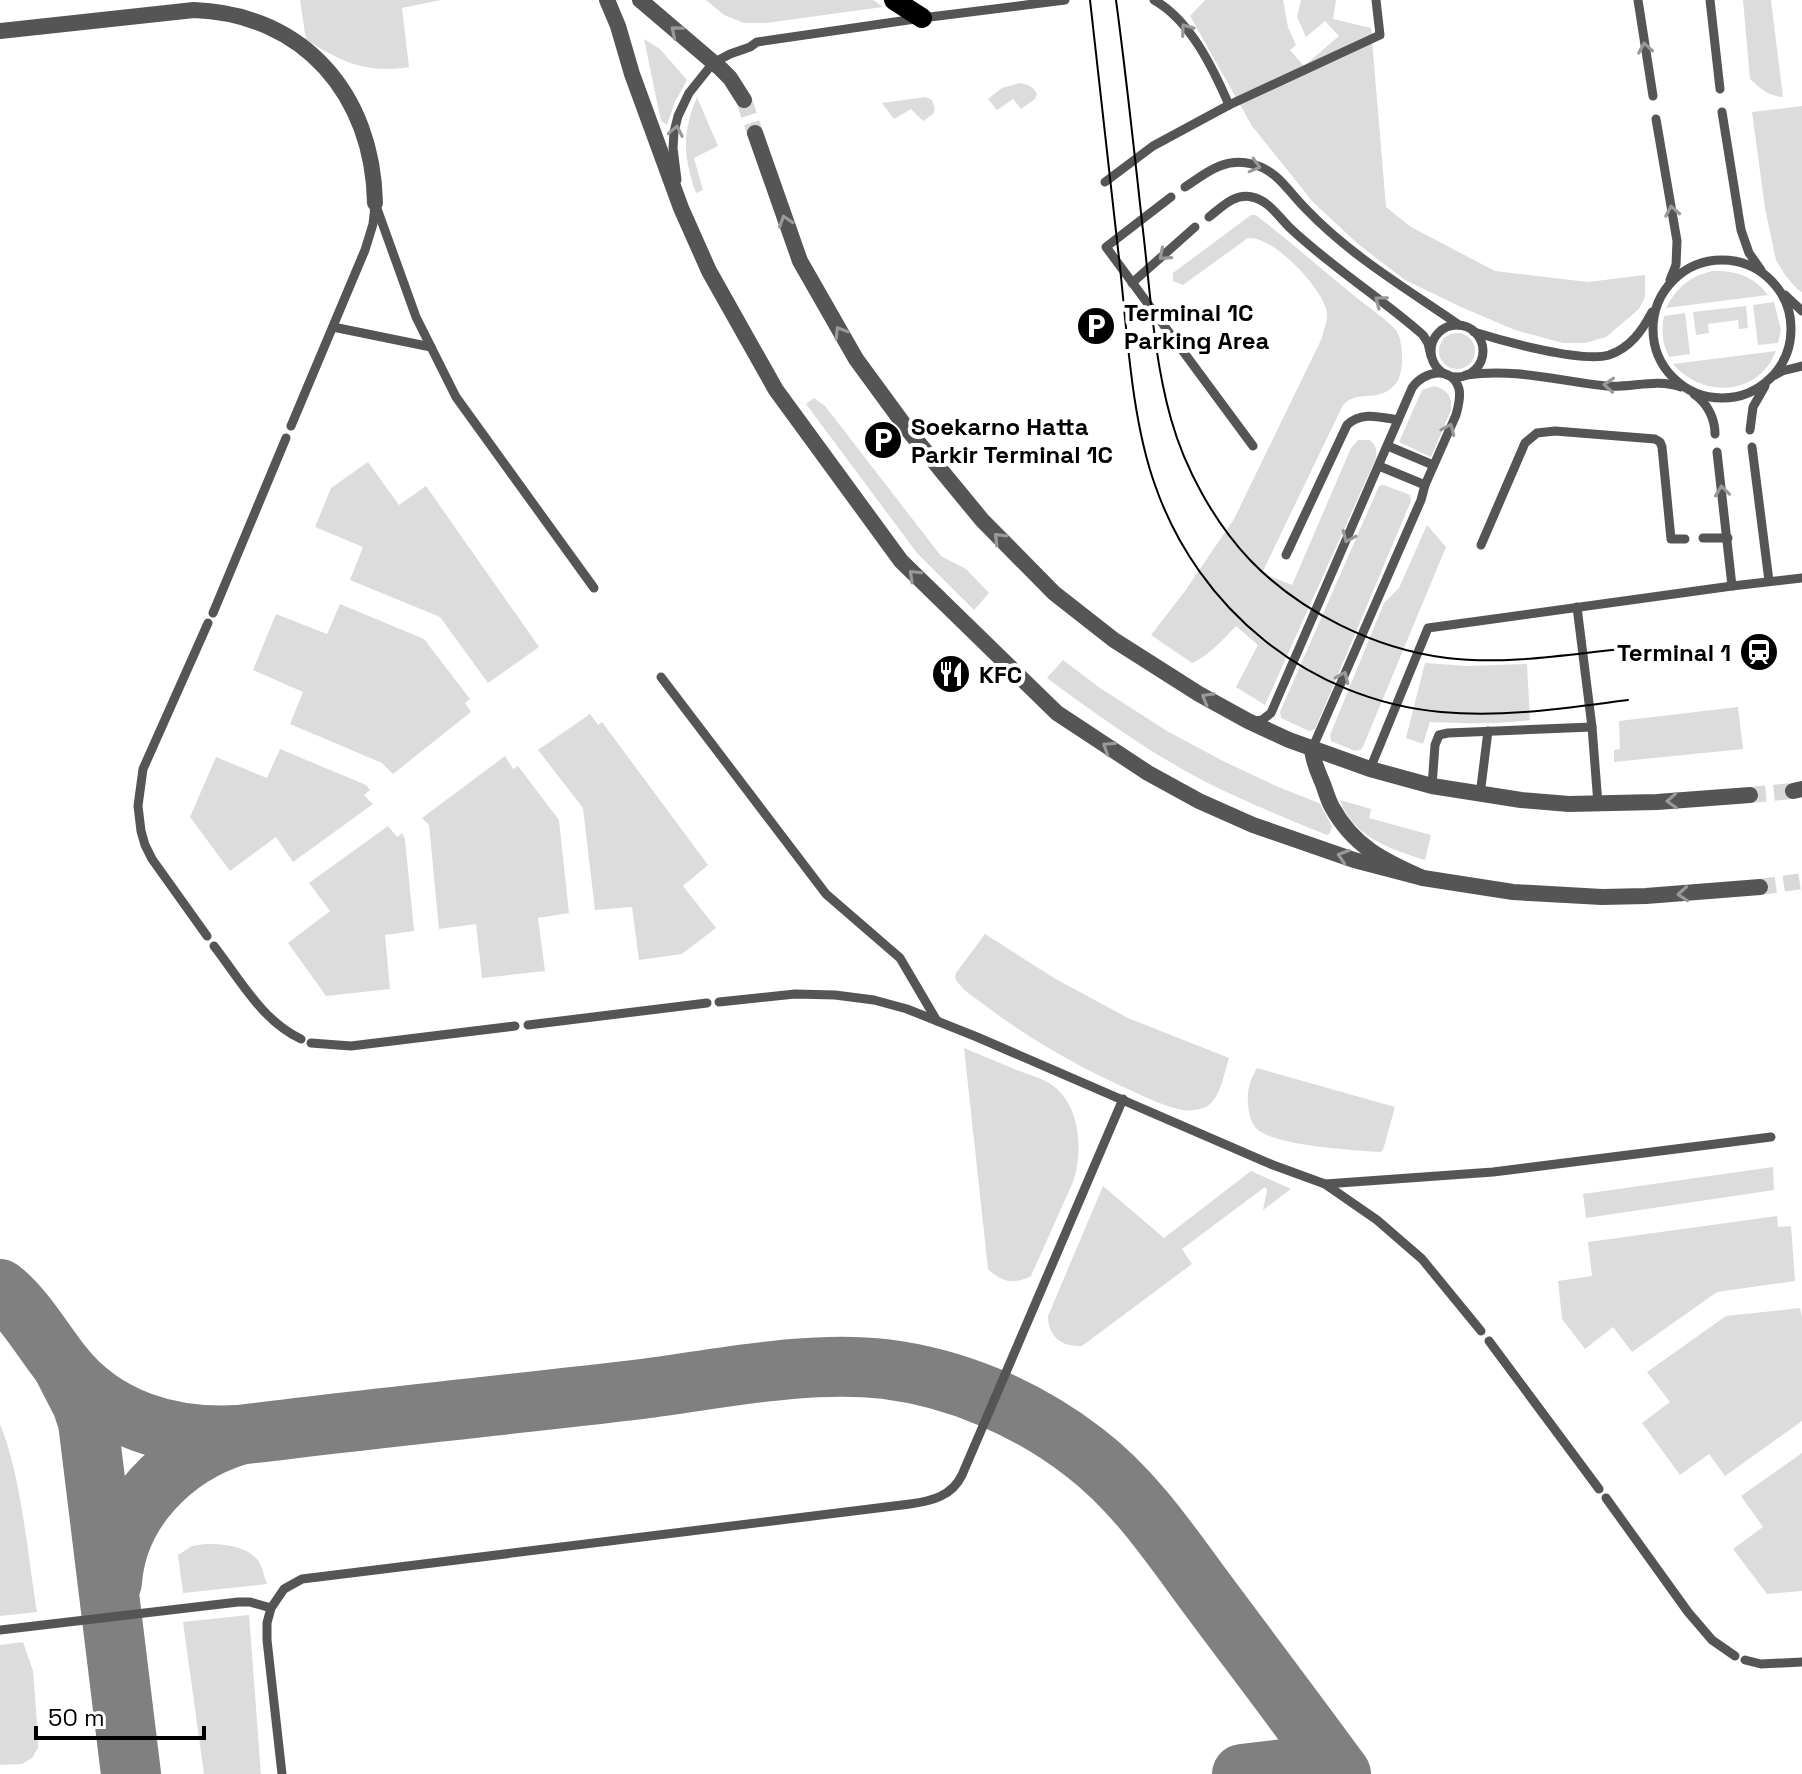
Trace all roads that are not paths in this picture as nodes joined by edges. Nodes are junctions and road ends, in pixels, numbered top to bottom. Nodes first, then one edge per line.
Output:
1 (607, 0) edge
2 (640, 0) edge
3 (894, 0) edge
4 (1065, 0) edge
5 (1154, 0) edge
6 (1376, 0) edge
7 (1638, 0) edge
8 (1710, 0) edge
9 (922, 18) junction
10 (0, 31) edge
11 (713, 63) junction
12 (1720, 89) dead end
13 (1653, 96) dead end
14 (744, 100) tunnel mouth
15 (1229, 105) junction
16 (1722, 112) dead end
17 (1656, 119) dead end
18 (755, 133) tunnel mouth
19 (1105, 182) dead end
20 (1185, 187) dead end
21 (1171, 197) dead end
22 (375, 203) junction
23 (681, 208) junction
24 (1209, 217) dead end
25 (1195, 227) dead end
26 (1764, 274) junction
27 (1132, 283) junction
28 (1666, 286) junction
29 (1779, 290) junction
30 (1656, 306) junction
31 (1802, 311) edge
32 (1459, 325) junction
33 (333, 327) junction
34 (1474, 332) junction
35 (431, 347) junction
36 (1431, 356) junction
37 (1802, 366) edge
38 (1446, 375) junction
39 (1466, 375) junction
40 (1772, 377) junction
41 (1686, 388) junction
42 (1398, 420) junction
43 (291, 426) dead end
44 (1750, 430) dead end
45 (1715, 434) dead end
46 (286, 438) dead end
47 (1253, 446) dead end
48 (1388, 446) junction
49 (1752, 447) dead end
50 (1717, 452) dead end
51 (1433, 465) junction
52 (1379, 466) junction
53 (1425, 485) junction
54 (1703, 538) dead end
55 (1728, 538) junction
56 (1685, 539) dead end
57 (1481, 545) dead end
58 (1286, 555) dead end
59 (1802, 578) edge
60 (1769, 581) junction
61 (1732, 586) junction
62 (594, 588) dead end
63 (1577, 607) junction
64 (213, 613) dead end
65 (208, 623) dead end
66 (661, 677) dead end
67 (1248, 721) junction
68 (1592, 727) junction
69 (1488, 731) junction
70 (1312, 749) junction
71 (1370, 769) junction
72 (1432, 786) junction
73 (1480, 795) junction
74 (1750, 795) tunnel mouth
75 (1598, 804) junction
76 (1423, 878) junction
77 (1760, 887) tunnel mouth
78 (207, 936) dead end
79 (214, 946) dead end
80 (719, 1002) dead end
81 (707, 1003) dead end
82 (937, 1021) junction
83 (528, 1025) dead end
84 (515, 1026) dead end
85 (1123, 1099) junction
86 (1771, 1137) dead end
87 (1325, 1184) junction
88 (1481, 1331) dead end
89 (1489, 1341) dead end
90 (1599, 1489) dead end
91 (1606, 1498) dead end
92 (271, 1608) junction
93 (0, 1630) edge
94 (1802, 1662) edge
95 (282, 1774) edge

1 - 23 street
11 -> 2 street
3 - 9 main road
4 - 9 lane
15 -> 5 lane
6 - 15 lane
13 -> 7 lane
8 - 12 lane
9 - 11 lane
10 - 22 street
11 - 14 street
23 -> 11 lane
15 - 19 lane
16 - 26 lane
28 -> 17 lane
67 -> 18 street
20 -> 32 lane
21 - 27 lane
22 - 33 lane
22 - 35 lane
76 -> 23 street
36 -> 24 lane
25 -> 27 lane
26 - 28 lane
26 - 29 lane
27 - 47 lane
28 - 30 lane
29 - 31 lane
29 - 40 lane
30 - 34 lane
30 - 41 lane
32 - 34 lane
32 - 36 lane
33 - 35 lane
33 - 43 lane
34 - 39 lane
35 - 62 lane
36 - 38 lane
37 - 40 lane
38 - 39 lane
38 - 42 lane
51 -> 38 lane
41 -> 39 lane
40 - 41 lane
40 - 44 lane
41 - 45 lane
42 - 48 lane
42 - 58 lane
46 - 64 lane
48 - 51 lane
48 - 52 lane
49 - 60 lane
55 -> 50 lane
51 - 53 lane
52 - 53 lane
52 -> 67 lane
70 -> 53 lane
54 - 55 lane
55 - 61 lane
56 - 57 lane
59 - 60 lane
60 - 61 lane
61 - 63 lane
63 - 68 lane
63 - 71 lane
65 - 78 lane
66 - 82 lane
67 - 70 street
68 - 69 lane
68 - 75 lane
69 - 72 lane
69 - 73 lane
70 - 71 street
70 - 76 street
71 - 72 street
72 - 73 street
73 - 75 street
74 -> 75 street
77 -> 76 street
79 - 84 lane
80 - 82 lane
81 - 83 lane
82 - 85 lane
85 - 87 lane
85 - 92 lane
86 - 87 lane
87 - 88 lane
89 - 90 lane
91 - 94 lane
92 - 93 lane
92 - 95 lane

